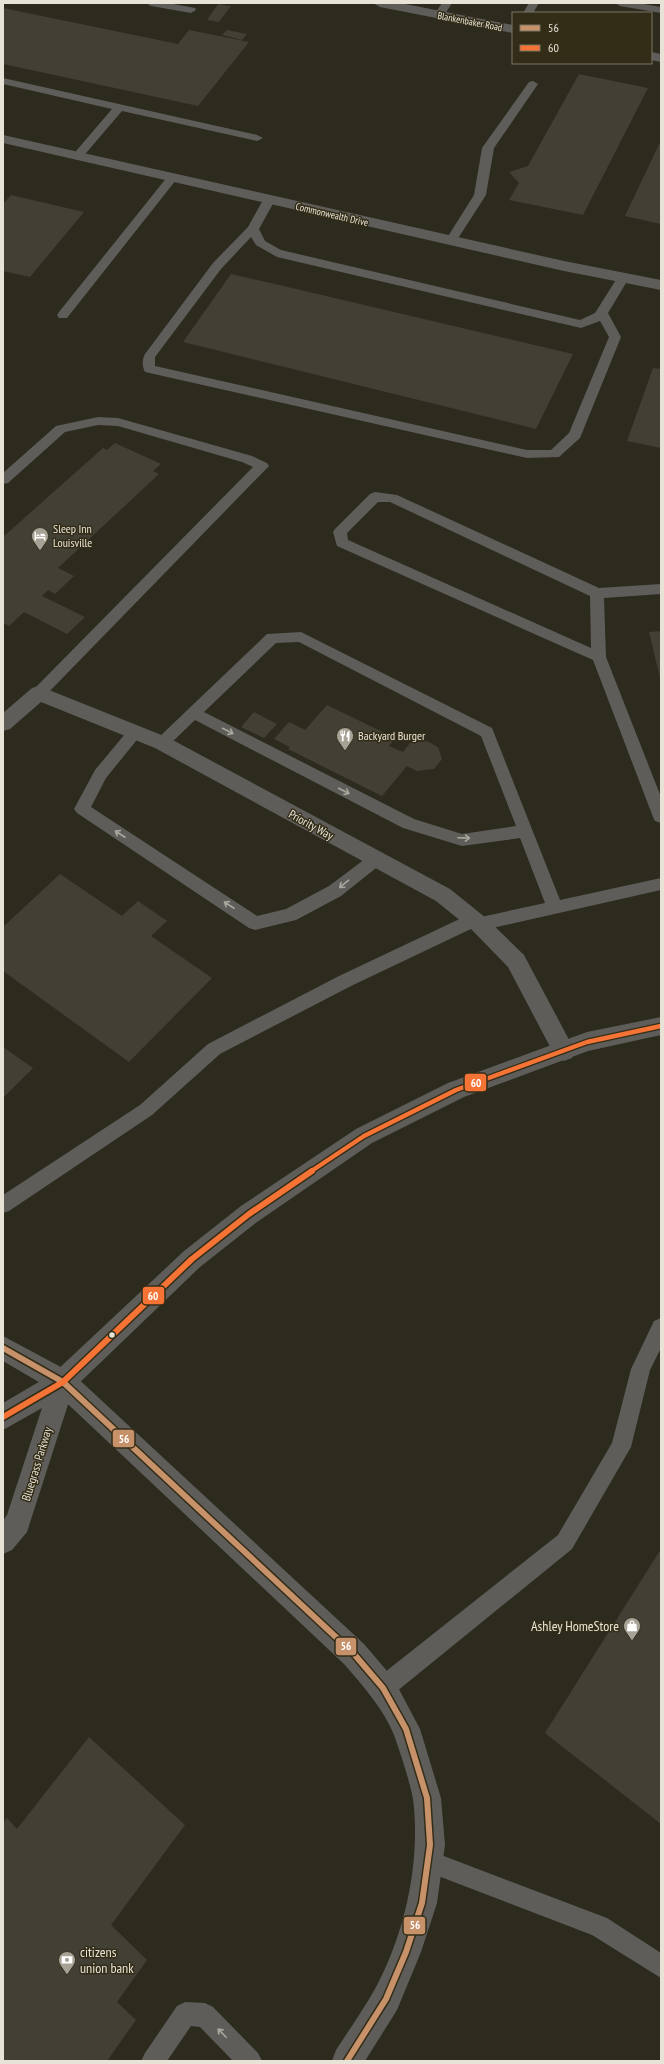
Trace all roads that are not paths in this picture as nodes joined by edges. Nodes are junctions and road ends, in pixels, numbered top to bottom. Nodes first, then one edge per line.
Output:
1 (151, 3) edge
2 (380, 3) edge
3 (447, 3) edge
4 (534, 3) edge
5 (620, 3) edge
6 (191, 10) dead end
7 (661, 10) edge
8 (529, 12) edge
9 (439, 15) junction
10 (512, 29) edge
11 (3, 81) edge
12 (533, 84) dead end
13 (119, 108) junction
14 (256, 138) dead end
15 (5, 142) edge
16 (76, 157) junction
17 (172, 178) junction
18 (269, 200) junction
19 (253, 229) junction
20 (451, 241) junction
21 (623, 278) junction
22 (661, 285) edge
23 (602, 313) junction
24 (63, 315) dead end
25 (3, 480) edge
26 (661, 590) edge
27 (597, 593) junction
28 (598, 657) junction
29 (39, 693) junction
30 (194, 713) junction
31 (3, 724) edge
32 (135, 732) junction
33 (162, 744) junction
34 (661, 817) edge
35 (525, 830) junction
36 (374, 860) junction
37 (661, 884) edge
38 (555, 908) junction
39 (477, 922) junction
40 (661, 1026) edge
41 (564, 1051) junction
42 (3, 1205) edge
43 (661, 1327) edge
44 (3, 1348) edge
45 (62, 1382) junction
46 (3, 1417) edge
47 (3, 1541) edge
48 (383, 1688) junction
49 (428, 1861) junction
50 (661, 1966) edge
51 (153, 2061) edge
52 (250, 2061) edge
53 (347, 2061) edge

1 - 6 lane
2 - 9 street, Blankenbaker Road
3 - 9 lane
4 - 8 lane
5 - 7 lane
9 - 10 street, Blankenbaker Road
11 - 13 lane
12 - 20 lane
13 - 14 lane
13 - 16 lane
15 - 16 street, Commonwealth Drive
16 - 17 street, Commonwealth Drive
17 - 18 street, Commonwealth Drive
17 - 24 lane
18 - 19 lane
18 - 20 street, Commonwealth Drive
19 - 23 lane
19 - 23 lane
20 - 21 street, Commonwealth Drive
21 - 22 street, Commonwealth Drive
21 - 23 lane
25 - 29 lane
26 - 27 lane
27 - 28 lane
27 - 28 lane
28 - 34 lane
29 - 31 street
29 - 32 street, Priority Way
30 - 33 lane
30 -> 35 lane
30 - 35 lane
32 - 33 street, Priority Way
36 -> 32 lane
33 - 36 street, Priority Way
35 - 38 lane
36 - 39 street, Priority Way
37 - 38 lane
38 - 39 lane
39 - 41 street, Priority Way
39 - 42 lane
40 - 41 street, Bluegrass Parkway
41 - 45 street, Bluegrass Parkway
43 - 48 lane
44 - 45 street
45 - 46 street, Bluegrass Parkway
45 - 47 street, Bluegrass Parkway
45 - 48 street
48 - 49 street
49 - 50 lane
49 - 53 street
52 -> 51 lane

